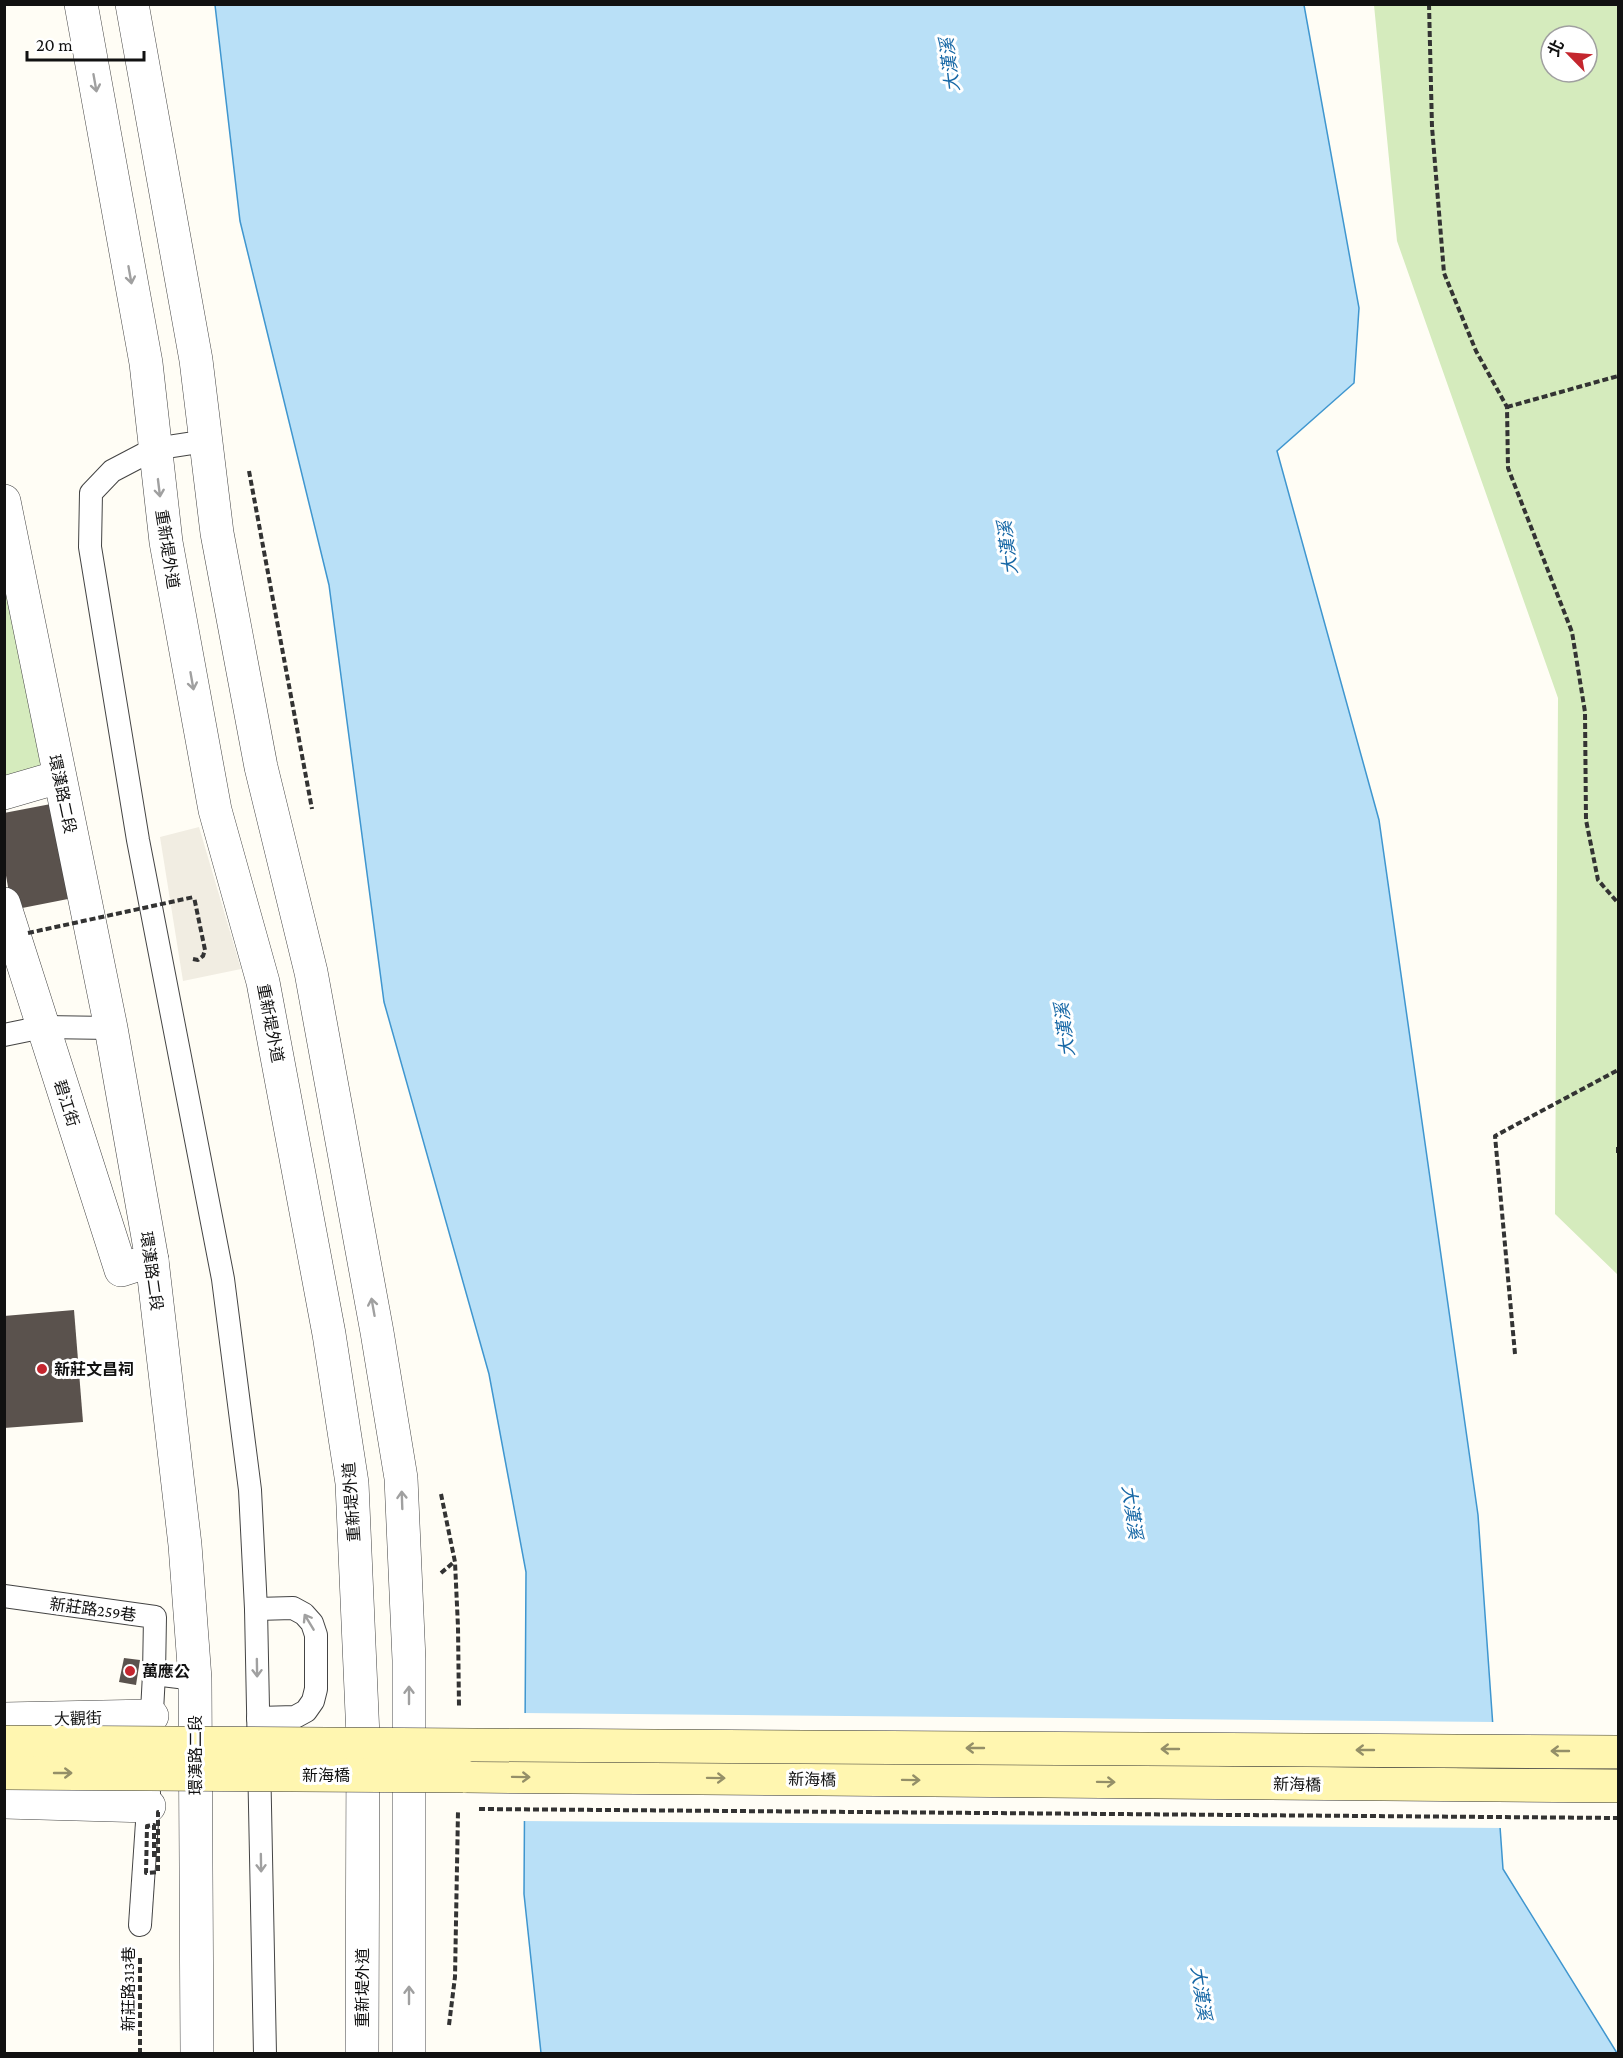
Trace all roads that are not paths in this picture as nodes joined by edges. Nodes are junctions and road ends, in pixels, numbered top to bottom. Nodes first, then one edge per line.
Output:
1 (81, 4) edge
2 (132, 4) edge
3 (206, 441) junction
4 (154, 449) junction
5 (4, 501) edge
6 (59, 777) junction
7 (4, 793) edge
8 (4, 904) edge
9 (43, 1027) junction
10 (111, 1028) junction
11 (4, 1035) edge
12 (152, 1260) junction
13 (4, 1596) edge
14 (256, 1610) junction
15 (154, 1674) junction
16 (195, 1679) junction
17 (152, 1716) junction
18 (258, 1718) junction
19 (4, 1719) edge
20 (4, 1742) edge
21 (1618, 1752) edge
22 (4, 1773) edge
23 (1618, 1786) edge
24 (4, 1802) edge
25 (159, 1810) junction
26 (140, 1925) road end
27 (197, 2054) edge
28 (266, 2054) edge
29 (362, 2054) edge
30 (409, 2054) edge

1 -> 4 street, 重新堤外道
2 - 3 street
3 - 4 lane
30 -> 3 street
4 - 14 lane
4 -> 29 street, 重新堤外道
5 - 6 street, 環漢路二段
6 - 7 street
6 - 10 street, 環漢路二段
8 - 9 street, 碧江街
9 - 10 lane
9 - 11 lane
9 - 12 street, 碧江街
10 - 12 street, 環漢路二段
12 - 16 street, 環漢路二段
13 - 15 lane, 新莊路259巷
14 -> 18 lane
18 -> 14 lane
15 - 16 lane
15 - 17 lane
16 - 27 street, 環漢路二段
17 - 19 street, 大觀街
17 - 25 lane
18 -> 28 lane
21 -> 20 main road, 新海橋, bridge
22 -> 23 main road, 新海橋, bridge
24 - 25 street
25 - 26 lane

